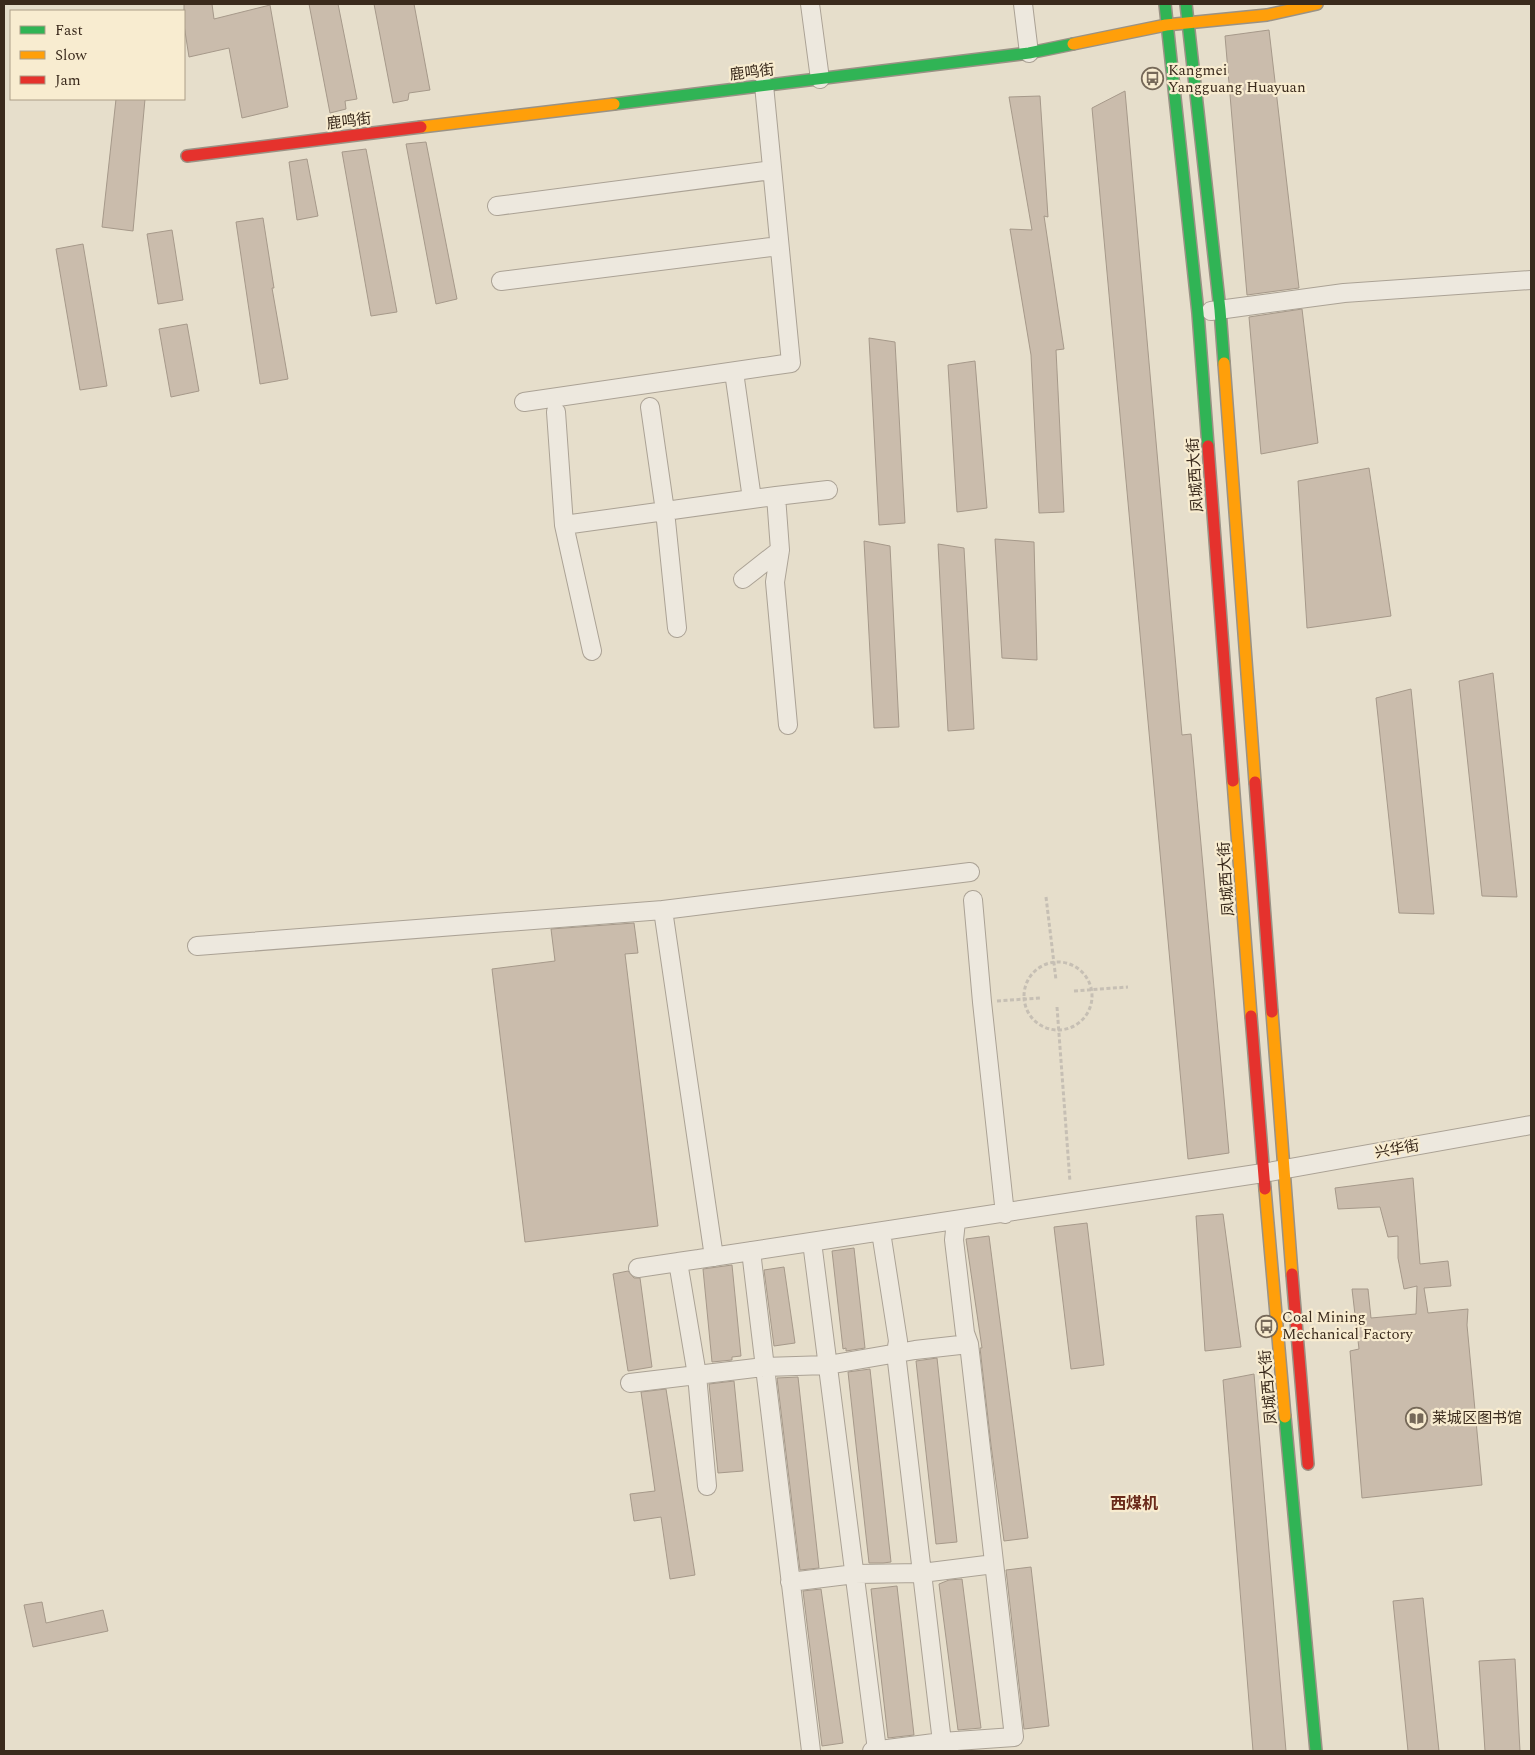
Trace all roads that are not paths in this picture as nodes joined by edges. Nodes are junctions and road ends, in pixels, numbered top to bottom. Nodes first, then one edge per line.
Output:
1 (810, 4) edge
2 (1023, 4) edge
3 (1165, 4) edge
4 (1186, 4) edge
5 (1317, 4) edge
6 (1188, 23) junction
7 (1166, 25) junction
8 (1029, 53) junction
9 (820, 79) junction
10 (764, 86) junction
11 (187, 156) dead end
12 (772, 170) junction
13 (497, 206) dead end
14 (779, 246) junction
15 (1531, 280) edge
16 (501, 281) dead end
17 (1220, 310) junction
18 (1198, 313) junction
19 (734, 372) junction
20 (524, 402) dead end
21 (650, 407) dead end
22 (556, 412) dead end
23 (828, 490) dead end
24 (776, 496) junction
25 (752, 499) junction
26 (664, 511) junction
27 (564, 525) junction
28 (780, 550) junction
29 (743, 579) dead end
30 (677, 628) dead end
31 (592, 651) dead end
32 (788, 725) dead end
33 (970, 872) dead end
34 (973, 900) dead end
35 (663, 910) junction
36 (197, 946) dead end
37 (1531, 1125) edge
38 (1284, 1170) junction
39 (1263, 1173) junction
40 (1005, 1214) junction
41 (956, 1221) junction
42 (881, 1232) junction
43 (812, 1242) junction
44 (750, 1251) junction
45 (706, 1258) junction
46 (638, 1268) dead end
47 (969, 1344) junction
48 (896, 1353) junction
49 (828, 1365) junction
50 (764, 1367) junction
51 (697, 1375) junction
52 (630, 1383) dead end
53 (1309, 1472) dead end
54 (707, 1486) dead end
55 (994, 1564) junction
56 (922, 1573) junction
57 (855, 1574) junction
58 (790, 1582) junction
59 (942, 1742) junction
60 (811, 1751) edge
61 (874, 1751) edge
62 (1316, 1751) edge

1 - 9 street
2 - 8 street
3 - 7 main road, 凤城西大街
4 - 6 main road
5 - 6 main road, 鹿鸣街
6 - 7 main road, 鹿鸣街
6 - 17 main road
7 - 8 main road, 鹿鸣街
7 - 18 main road, 凤城西大街
8 - 9 main road, 鹿鸣街
9 - 10 main road, 鹿鸣街
10 - 11 main road, 鹿鸣街
10 - 12 street
12 - 13 street
12 - 14 street
14 - 16 street
14 - 19 street
15 - 17 street
17 - 18 street
17 - 38 main road
18 - 39 main road, 凤城西大街
19 - 20 street
19 - 25 street
21 - 26 street
22 - 27 street
23 - 24 street
24 - 25 street
24 - 28 street
25 - 26 street
26 - 27 street
26 - 30 street
27 - 31 street
28 - 29 street
28 - 32 street
33 - 35 street
34 - 40 street
35 - 36 street
35 - 45 street
37 - 38 street, 兴华街
38 - 39 street, 兴华街
38 - 53 main road
39 - 40 street, 兴华街
39 - 62 main road, 凤城西大街
40 - 41 street, 兴华街
41 - 42 street, 兴华街
41 - 47 street
42 - 43 street, 兴华街
42 - 48 street
43 - 44 street, 兴华街
43 - 49 street
44 - 45 street, 兴华街
44 - 50 street
45 - 46 street
45 - 51 street
47 - 48 street
47 - 55 street
48 - 49 street
48 - 56 street
49 - 50 street
49 - 57 street
50 - 51 street
50 - 58 street
51 - 52 street
51 - 54 street
55 - 56 street
55 - 59 street
56 - 57 street
56 - 59 street
57 - 58 street
57 - 61 street
58 - 60 street
59 - 61 street

